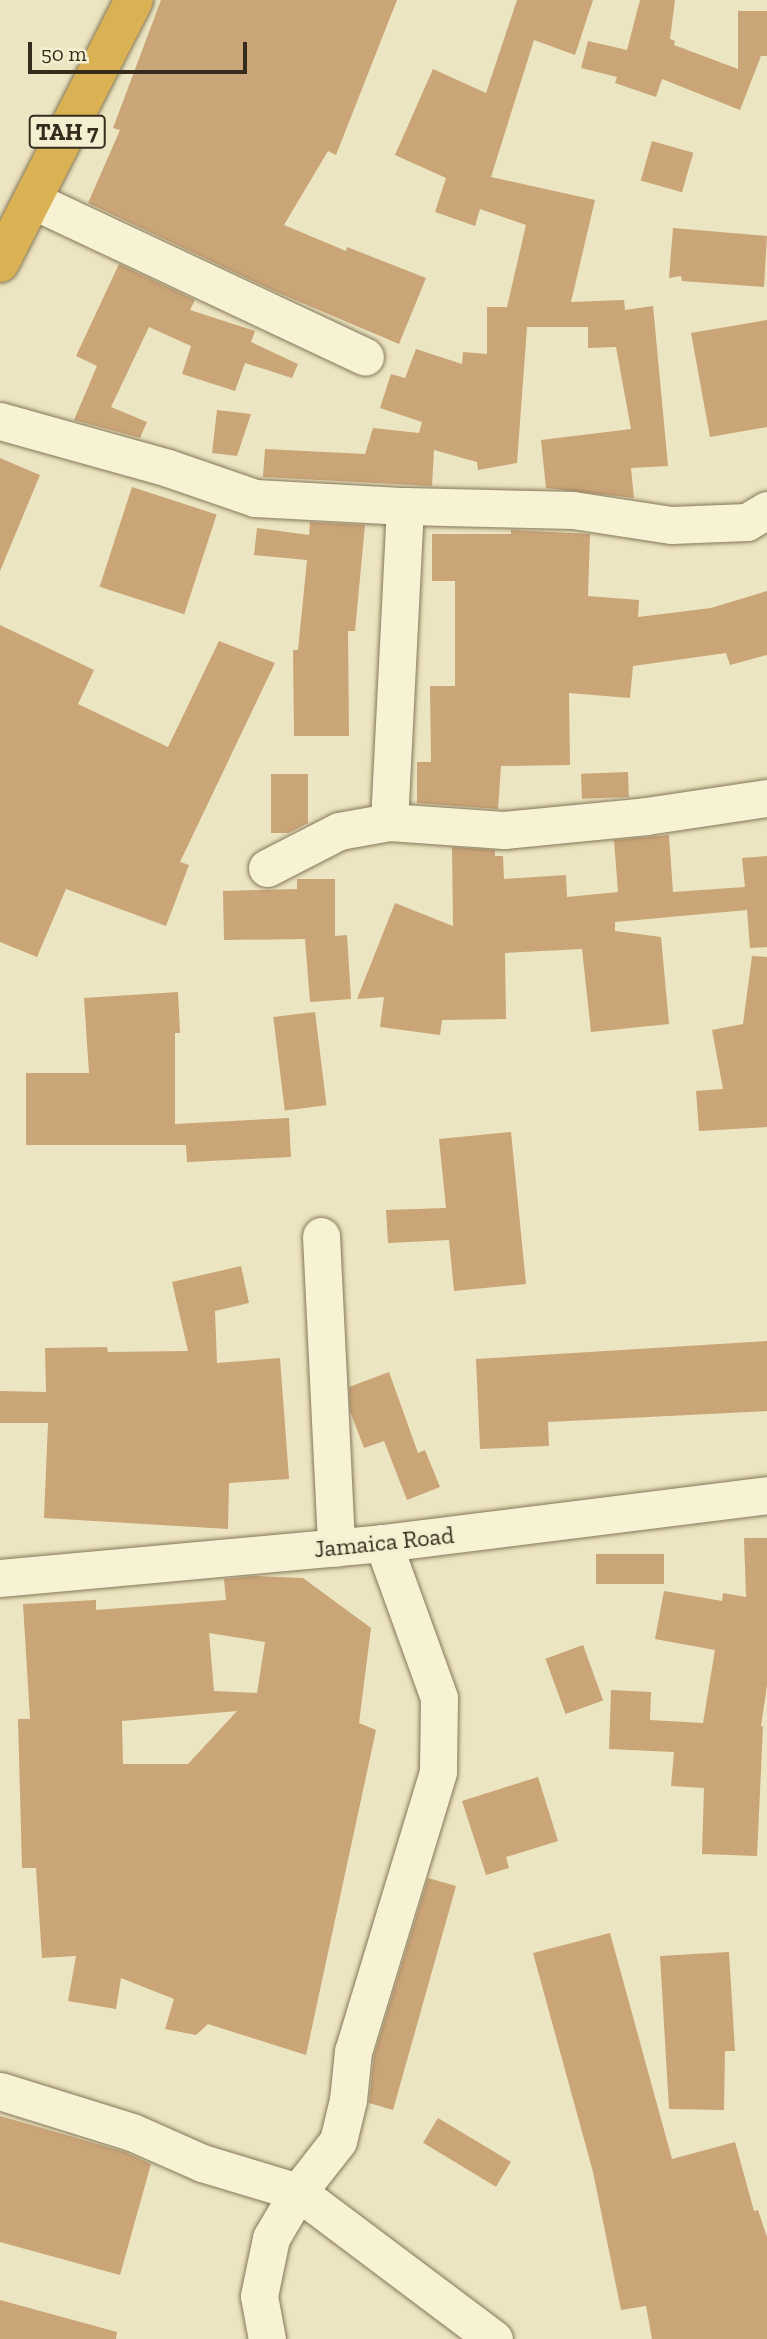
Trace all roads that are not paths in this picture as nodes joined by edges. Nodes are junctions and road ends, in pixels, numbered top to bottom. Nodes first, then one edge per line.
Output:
1 (134, 0) edge
2 (32, 200) junction
3 (0, 263) edge
4 (365, 357) dead end
5 (0, 421) edge
6 (405, 506) junction
7 (767, 510) edge
8 (767, 797) edge
9 (389, 822) junction
10 (267, 868) dead end
11 (321, 1236) dead end
12 (767, 1495) edge
13 (383, 1543) junction
14 (336, 1548) junction
15 (0, 1578) edge
16 (0, 2091) edge
17 (298, 2192) junction
18 (267, 2339) edge
19 (494, 2339) edge

1 - 2 highway, TAH 7
2 - 3 highway, TAH 7
2 - 4 street
5 - 6 street
6 - 7 street
6 - 9 street
8 - 9 street
9 - 10 street
11 - 14 street
12 - 13 street, Jamaica Road
13 - 14 street, Jamaica Road
13 - 17 street
14 - 15 street, Jamaica Road
16 - 17 street
17 - 18 street
17 - 19 street

